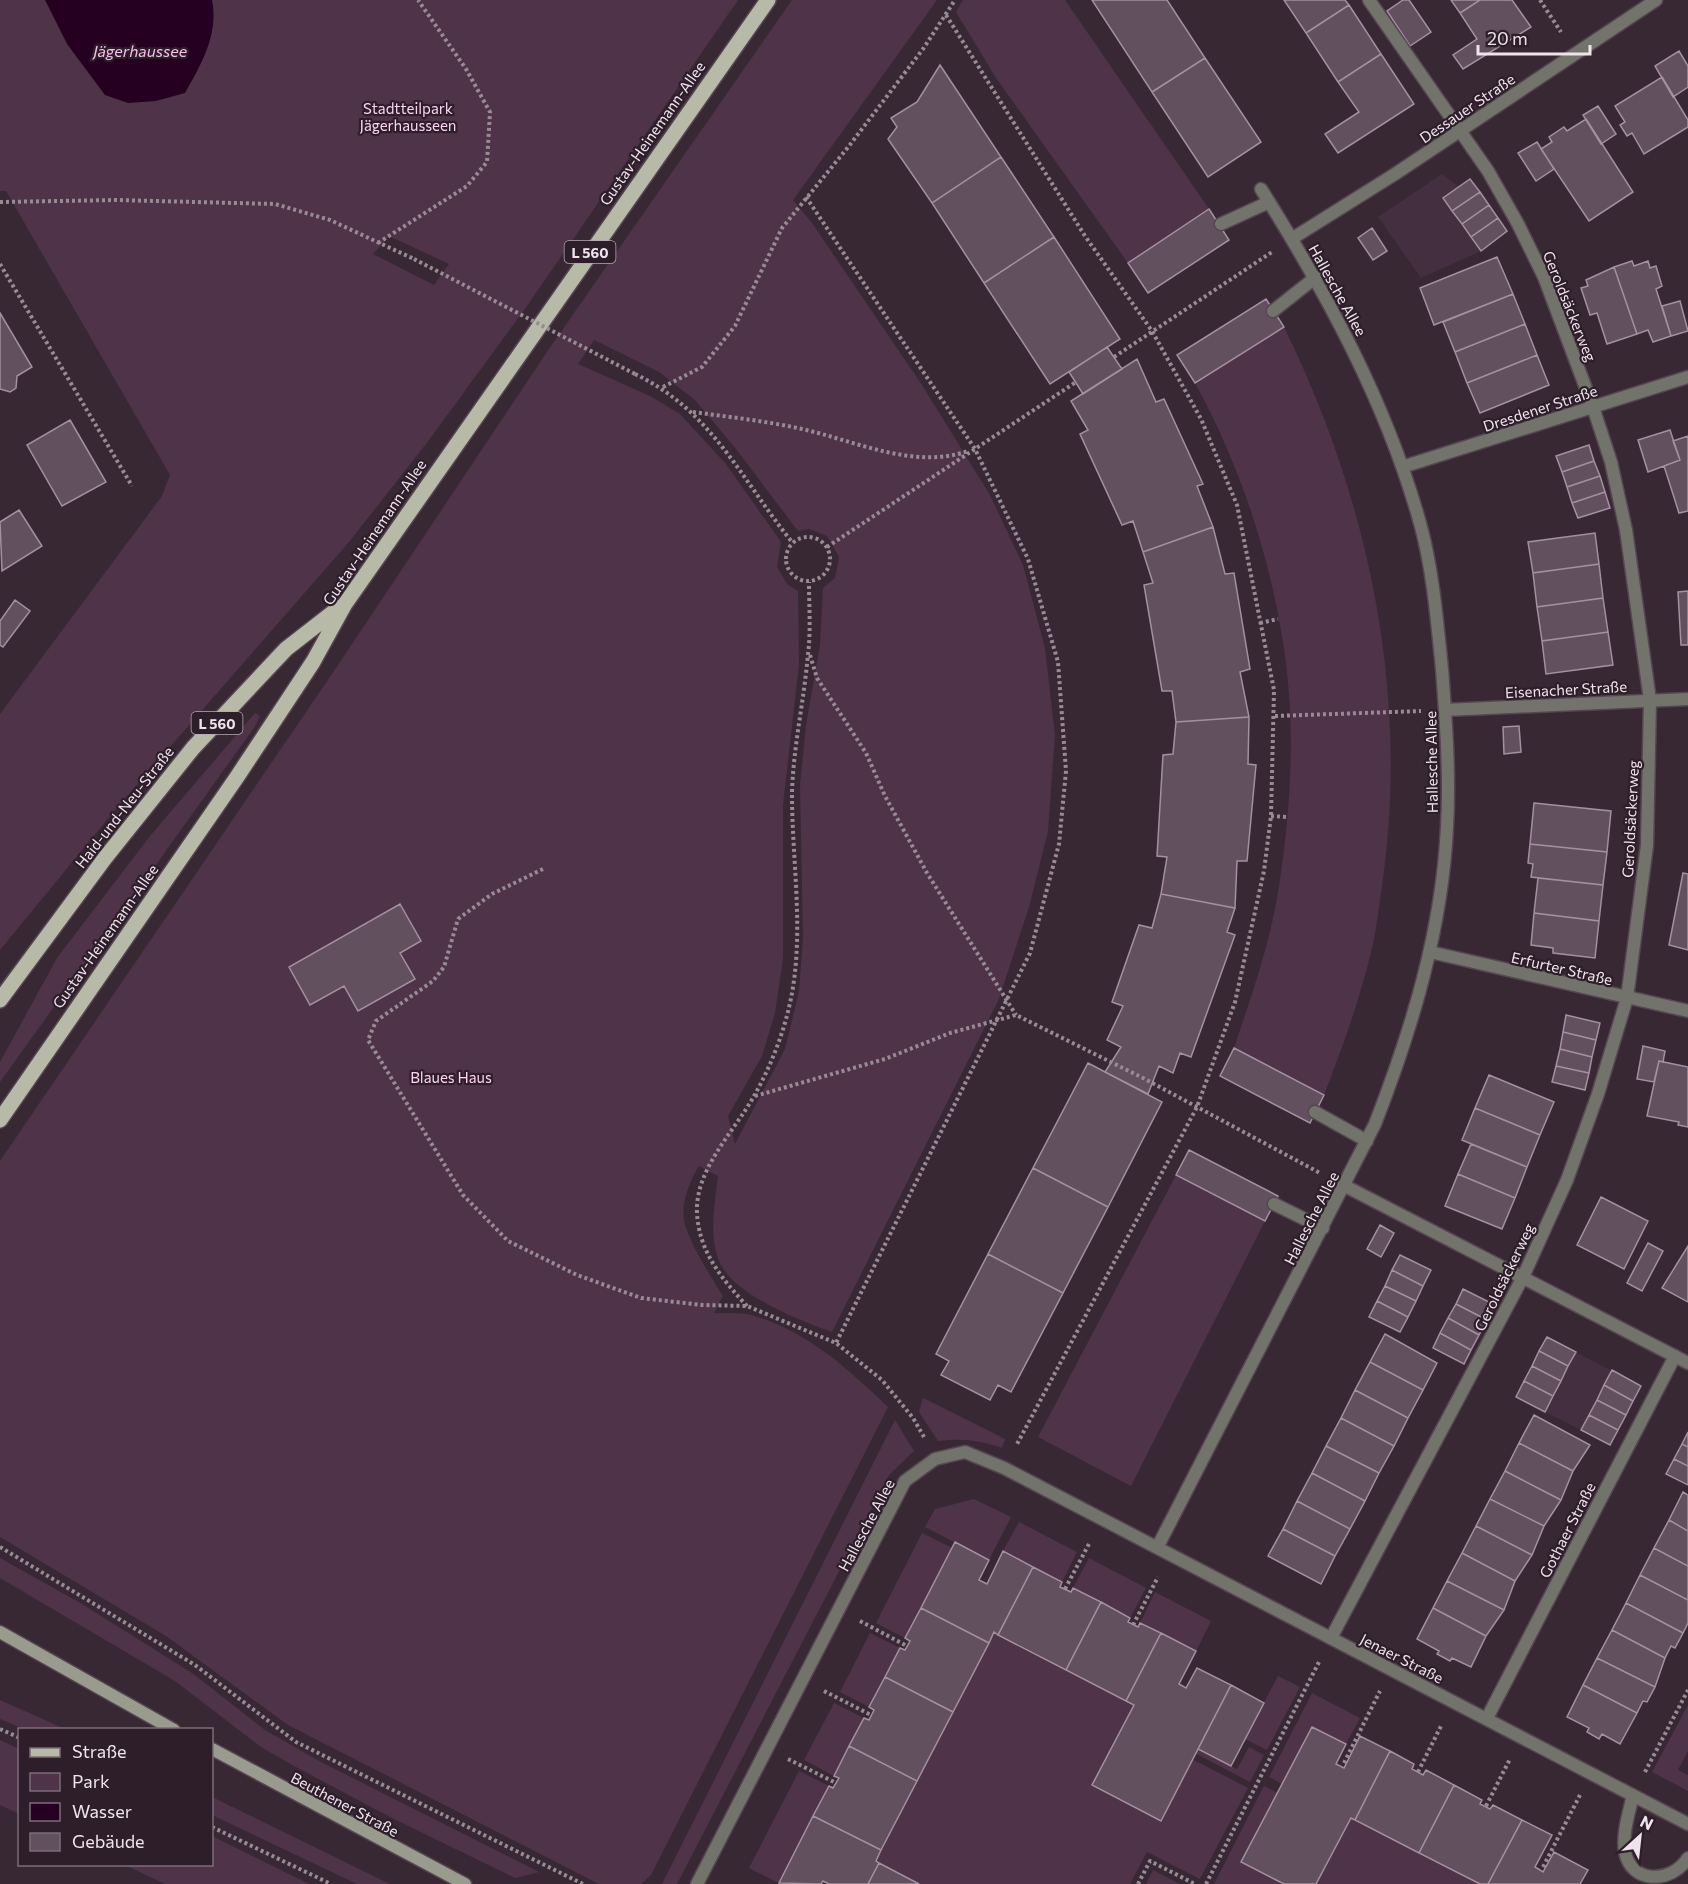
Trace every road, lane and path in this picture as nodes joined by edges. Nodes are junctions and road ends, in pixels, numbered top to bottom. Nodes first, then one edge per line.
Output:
1 (418, 0) edge
2 (768, 0) edge
3 (955, 0) edge
4 (1370, 0) edge
5 (1540, 0) edge
6 (1656, 0) edge
7 (946, 15) junction
8 (1575, 53) junction
9 (1460, 130) junction
10 (1261, 189) dead end
11 (807, 197) junction
12 (0, 201) edge
13 (1269, 202) junction
14 (1221, 224) dead end
15 (1293, 238) junction
16 (378, 243) junction
17 (0, 264) edge
18 (1316, 277) junction
19 (1274, 311) dead end
20 (1152, 331) junction
21 (1114, 357) dead end
22 (1688, 377) edge
23 (1076, 382) dead end
24 (663, 387) junction
25 (1593, 407) junction
26 (693, 412) junction
27 (975, 449) junction
28 (1402, 468) junction
29 (132, 486) dead end
30 (792, 542) junction
31 (827, 547) junction
32 (809, 582) junction
33 (345, 604) junction
34 (1278, 619) dead end
35 (1260, 623) junction
36 (809, 651) junction
37 (1688, 699) edge
38 (1650, 700) junction
39 (1445, 710) junction
40 (1404, 711) dead end
41 (1275, 717) junction
42 (1271, 816) junction
43 (1287, 817) dead end
44 (543, 869) dead end
45 (1430, 952) junction
46 (1627, 998) junction
47 (0, 1000) edge
48 (1008, 1001) junction
49 (1688, 1011) edge
50 (1016, 1015) junction
51 (999, 1018) junction
52 (754, 1096) junction
53 (1197, 1107) junction
54 (1315, 1112) dead end
55 (0, 1120) edge
56 (1367, 1141) junction
57 (1345, 1186) junction
58 (1274, 1204) dead end
59 (1323, 1228) junction
60 (1523, 1277) junction
61 (747, 1306) junction
62 (836, 1343) junction
63 (1675, 1356) junction
64 (1688, 1363) edge
65 (935, 1458) junction
66 (1004, 1468) junction
67 (1102, 1518) junction
68 (1158, 1546) junction
69 (0, 1547) edge
70 (1170, 1553) junction
71 (1065, 1589) dead end
72 (839, 1610) junction
73 (1133, 1625) dead end
74 (2, 1635) edge
75 (1331, 1638) junction
76 (907, 1646) dead end
77 (1391, 1669) junction
78 (803, 1680) junction
79 (1688, 1690) edge
80 (1454, 1701) junction
81 (871, 1715) dead end
82 (1486, 1718) junction
83 (170, 1728) edge
84 (0, 1729) edge
85 (18, 1737) edge
86 (1521, 1737) junction
87 (767, 1748) junction
88 (213, 1750) edge
89 (1344, 1763) dead end
90 (1418, 1772) dead end
91 (1591, 1773) junction
92 (836, 1784) dead end
93 (1633, 1795) junction
94 (1486, 1806) dead end
95 (1688, 1824) edge
96 (213, 1827) edge
97 (1688, 1858) edge
98 (1544, 1867) dead end
99 (331, 1884) edge
100 (465, 1884) edge
101 (583, 1884) edge
102 (698, 1884) edge
103 (1138, 1884) edge
104 (1194, 1884) edge
105 (1206, 1884) edge

1 - 16 path
2 - 33 main road, Gustav-Heinemann-Allee / L 560
3 - 7 path
4 - 9 street, Geroldsäckerweg
5 - 8 path
6 - 8 street, Dessauer Straße
7 - 11 path
7 - 20 path
8 - 9 street, Dessauer Straße
9 - 15 street, Dessauer Straße
9 - 25 street, Geroldsäckerweg
10 - 13 street, Hallesche Allee
11 - 24 path
11 - 27 path
12 - 16 path
13 - 14 street
13 - 15 street, Hallesche Allee
15 - 18 street, Hallesche Allee
15 - 20 path
16 - 24 path, bridge
17 - 29 path
18 - 19 street
18 - 28 street, Hallesche Allee
20 - 21 path
20 - 35 path
22 - 25 street, Dresdener Straße
23 - 27 path
24 - 26 path
25 - 28 street, Dresdener Straße
25 - 38 street, Geroldsäckerweg
26 - 27 path
26 - 30 path
27 - 31 path
27 - 48 path
28 - 39 street, Hallesche Allee
30 - 31 path
30 - 32 path
31 - 32 path
32 - 36 path
33 - 47 main road, Haid-und-Neu-Straße / L 560
33 - 55 main road, Gustav-Heinemann-Allee / L 560
34 - 35 path
35 - 41 path
36 - 48 path
36 - 52 path
37 - 38 street, Eisenacher Straße
38 - 39 street, Eisenacher Straße
38 - 46 street, Geroldsäckerweg
39 - 45 street, Hallesche Allee
40 - 41 path
41 - 42 path
42 - 43 path
42 - 53 path
44 - 61 path
45 - 46 street, Erfurter Straße
45 - 56 street, Hallesche Allee
46 - 49 street, Erfurter Straße
46 - 60 street, Geroldsäckerweg
48 - 50 path
48 - 51 path
50 - 51 path
50 - 53 path
51 - 52 path
51 - 62 path
52 - 61 path
53 - 57 path
53 - 66 path
54 - 56 street
56 - 57 street, Hallesche Allee
57 - 59 street, Hallesche Allee
57 - 60 street
58 - 59 street
59 - 68 street, Hallesche Allee
60 - 63 street
60 - 75 street, Geroldsäckerweg
61 - 62 path
62 - 65 path
63 - 64 street
63 - 82 street, Gothaer Straße
65 - 66 street, Hallesche Allee
65 - 72 street, Hallesche Allee
66 - 67 street, Hallesche Allee
67 - 68 street, Hallesche Allee
67 - 71 path
68 - 70 street, Jenaer Straße
69 - 101 path
70 - 73 path
70 - 75 street, Jenaer Straße
72 - 76 path
72 - 78 street, Hallesche Allee
74 - 83 main road
75 - 77 street, Jenaer Straße
75 - 105 path
77 - 80 street, Jenaer Straße
77 - 89 path
78 - 81 path
78 - 87 street, Hallesche Allee
79 - 93 path
80 - 82 street, Jenaer Straße
80 - 90 path
82 - 86 street, Jenaer Straße
84 - 85 path
86 - 91 street, Jenaer Straße
86 - 94 path
87 - 92 path
87 - 102 street, Hallesche Allee
88 - 100 main road, Beuthener Straße
91 - 93 street, Jenaer Straße
91 - 98 path
93 - 95 street, Jenaer Straße
93 - 97 street
96 - 99 path
103 - 104 path

